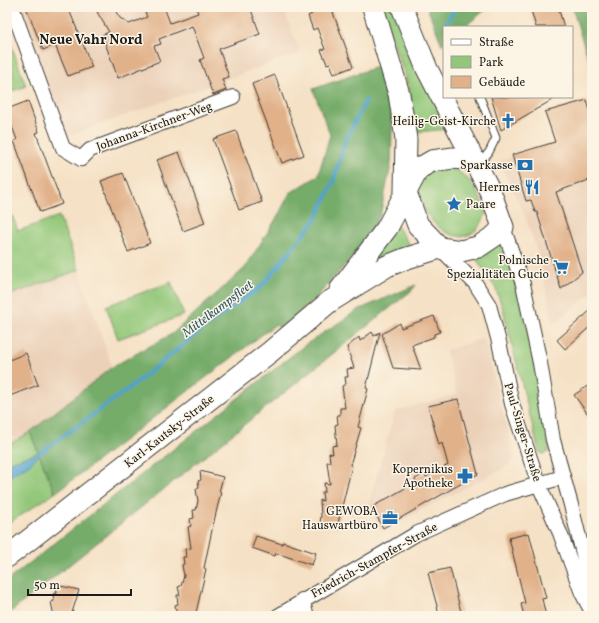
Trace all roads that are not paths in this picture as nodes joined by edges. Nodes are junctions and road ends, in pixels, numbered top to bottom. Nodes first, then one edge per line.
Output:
1 (12, 7) edge
2 (373, 7) edge
3 (402, 7) edge
4 (233, 97) dead end
5 (480, 98) edge
6 (476, 163) junction
7 (405, 190) junction
8 (503, 227) junction
9 (440, 248) junction
10 (329, 302) junction
11 (563, 477) junction
12 (538, 485) junction
13 (7, 557) edge
14 (592, 590) edge
15 (302, 600) junction
16 (592, 603) edge
17 (592, 611) edge
18 (278, 616) edge
19 (307, 616) edge

1 - 4 street, Johanna-Kirchner-Weg
2 - 7 street
3 - 6 street
5 - 6 lane
6 - 7 street, Karl-Kautsky-Straße
6 - 8 street
7 - 9 street, Paul-Singer-Straße
7 - 10 street, Karl-Kautsky-Straße
8 - 9 street, Karl-Kautsky-Straße
8 - 11 street
9 - 10 street, Karl-Kautsky-Straße
9 - 12 street, Paul-Singer-Straße
10 - 13 street, Karl-Kautsky-Straße
11 - 12 street, Friedrich-Stampfer-Straße
11 - 14 street
12 - 15 street, Friedrich-Stampfer-Straße
12 - 17 street, Paul-Singer-Straße
15 - 18 street, Friedrich-Stampfer-Straße
15 - 19 street
16 - 17 street, Paul-Singer-Straße

